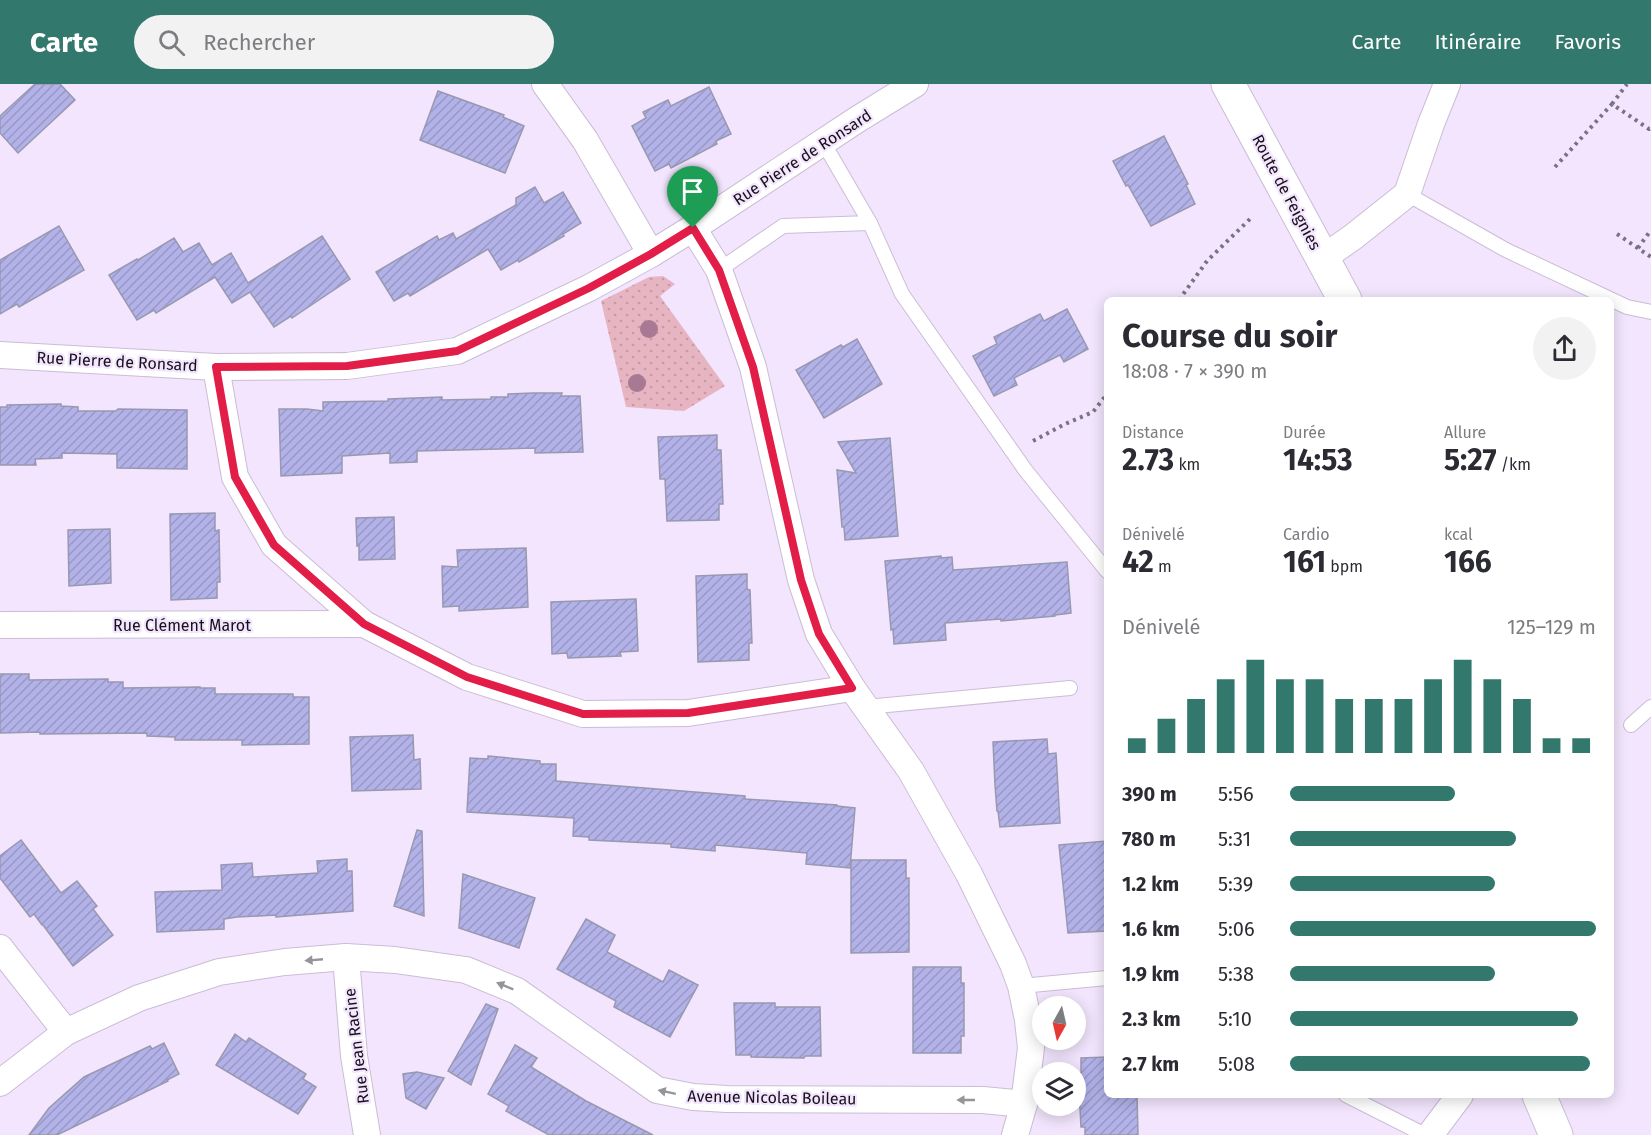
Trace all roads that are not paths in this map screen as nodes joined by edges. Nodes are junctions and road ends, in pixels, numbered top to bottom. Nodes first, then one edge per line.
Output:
1 (545, 84) edge
2 (915, 84) edge
3 (1228, 84) edge
4 (1447, 84) edge
5 (823, 142) junction
6 (1407, 194) junction
7 (870, 223) junction
8 (693, 228) junction
9 (651, 254) junction
10 (1323, 258) junction
11 (719, 270) junction
12 (1343, 297) edge
13 (1606, 297) edge
14 (1614, 301) edge
15 (1651, 312) edge
16 (0, 355) edge
17 (216, 367) junction
18 (1104, 567) edge
19 (364, 624) junction
20 (0, 625) edge
21 (1070, 688) dead end
22 (859, 697) junction
23 (1651, 707) edge
24 (1632, 725) dead end
25 (0, 948) edge
26 (346, 957) junction
27 (1104, 978) edge
28 (1021, 986) junction
29 (66, 1032) junction
30 (0, 1083) edge
31 (1352, 1098) edge
32 (1458, 1098) edge
33 (1540, 1098) edge
34 (1024, 1104) junction
35 (367, 1135) edge
36 (1015, 1135) edge
37 (1425, 1135) edge
38 (1430, 1135) edge
39 (1556, 1135) edge

1 - 9 street
2 - 5 street, Rue Pierre de Ronsard
3 - 10 street, Route de Feignies
4 - 6 street
5 - 7 lane
5 - 8 street, Rue Pierre de Ronsard
6 - 10 street
6 - 13 lane
7 - 11 lane
7 - 18 lane
8 - 9 street, Rue Pierre de Ronsard
8 - 11 street
9 - 17 street, Rue Pierre de Ronsard
10 - 12 street, Route de Feignies
11 - 22 street
14 - 15 lane
16 - 17 street, Rue Pierre de Ronsard
17 - 19 street
19 - 20 street, Rue Clément Marot
19 - 22 street
21 - 22 lane
22 - 28 street
23 - 24 lane
25 - 29 street
26 -> 29 street, Avenue Nicolas Boileau
34 -> 26 street, Avenue Nicolas Boileau
26 - 35 street, Rue Jean Racine
27 - 28 lane
28 - 34 street
29 - 30 street, Avenue Nicolas Boileau
31 - 37 lane
32 - 38 street
33 - 39 street
34 - 36 street

